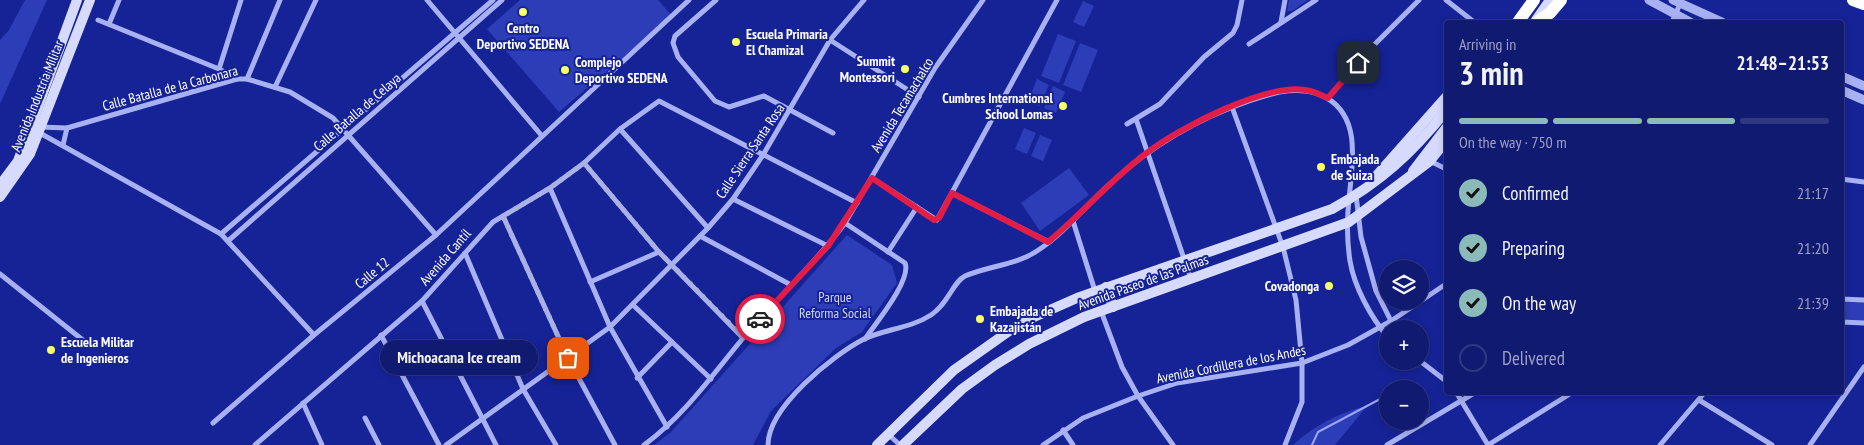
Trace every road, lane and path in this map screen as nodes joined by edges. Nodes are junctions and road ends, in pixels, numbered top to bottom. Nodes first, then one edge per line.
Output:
1 (77, 0) edge
2 (90, 0) edge
3 (119, 0) edge
4 (241, 0) edge
5 (280, 0) edge
6 (316, 0) edge
7 (427, 0) edge
8 (493, 0) edge
9 (502, 0) edge
10 (689, 0) edge
11 (716, 0) edge
12 (864, 0) edge
13 (983, 0) edge
14 (1057, 0) edge
15 (1242, 0) edge
16 (1285, 0) edge
17 (1316, 0) edge
18 (1419, 0) edge
19 (1446, 0) edge
20 (1530, 0) edge
21 (1534, 0) edge
22 (1541, 0) edge
23 (1649, 0) edge
24 (1853, 0) edge
25 (1676, 2) edge
26 (1554, 3) edge
27 (1864, 4) edge
28 (1674, 19) edge
29 (98, 20) dead end
30 (1471, 20) edge
31 (1514, 20) edge
32 (1519, 20) edge
33 (1536, 20) edge
34 (1537, 20) edge
35 (1538, 20) edge
36 (1717, 20) edge
37 (1281, 22) junction
38 (109, 24) junction
39 (458, 34) junction
40 (830, 40) junction
41 (1249, 44) dead end
42 (219, 69) junction
43 (1844, 77) edge
44 (237, 79) junction
45 (247, 79) junction
46 (1864, 86) edge
47 (275, 87) junction
48 (1844, 91) edge
49 (918, 97) junction
50 (1328, 98) junction
51 (1444, 99) edge
52 (1864, 100) edge
53 (1232, 107) junction
54 (791, 109) junction
55 (1444, 113) edge
56 (1136, 118) junction
57 (1127, 124) dead end
58 (30, 126) junction
59 (66, 128) junction
60 (343, 129) junction
61 (620, 129) junction
62 (40, 130) junction
63 (833, 133) dead end
64 (348, 134) junction
65 (1444, 135) edge
66 (542, 136) junction
67 (63, 145) junction
68 (1148, 152) junction
69 (763, 155) junction
70 (1430, 162) junction
71 (584, 163) junction
72 (1444, 168) edge
73 (1410, 176) junction
74 (872, 178) junction
75 (1844, 179) edge
76 (1864, 182) edge
77 (0, 185) edge
78 (550, 188) junction
79 (952, 193) junction
80 (1356, 195) junction
81 (0, 197) edge
82 (733, 199) junction
83 (857, 203) junction
84 (917, 207) junction
85 (503, 216) junction
86 (1360, 216) junction
87 (1073, 222) junction
88 (1349, 222) junction
89 (845, 223) junction
90 (708, 228) junction
91 (1277, 230) junction
92 (221, 234) junction
93 (436, 235) junction
94 (700, 236) junction
95 (228, 241) junction
96 (1048, 242) junction
97 (828, 246) junction
98 (1283, 247) junction
99 (659, 252) junction
100 (888, 252) junction
101 (466, 254) junction
102 (1185, 261) junction
103 (670, 265) junction
104 (0, 274) edge
105 (1191, 280) junction
106 (590, 282) junction
107 (1444, 285) edge
108 (790, 286) junction
109 (1106, 287) junction
110 (1096, 291) junction
111 (1077, 298) junction
112 (1844, 299) edge
113 (1864, 300) edge
114 (422, 301) junction
115 (633, 305) junction
116 (1113, 307) junction
117 (1101, 311) junction
118 (1084, 317) junction
119 (1391, 320) edge
120 (1392, 320) edge
121 (1844, 322) edge
122 (1864, 323) edge
123 (610, 327) junction
124 (1379, 327) joint
125 (314, 335) junction
126 (381, 335) junction
127 (744, 338) junction
128 (865, 339) junction
129 (84, 341) dead end
130 (672, 342) junction
131 (568, 358) junction
132 (1302, 363) junction
133 (1864, 367) edge
134 (1429, 368) edge
135 (637, 378) junction
136 (711, 378) junction
137 (1444, 379) edge
138 (523, 390) junction
139 (1458, 395) edge
140 (1471, 395) edge
141 (1567, 395) edge
142 (1703, 395) edge
143 (1138, 396) junction
144 (1462, 400) junction
145 (1699, 400) junction
146 (303, 403) junction
147 (365, 418) dead end
148 (482, 419) junction
149 (213, 423) dead end
150 (667, 428) junction
151 (1063, 430) junction
152 (888, 434) junction
153 (263, 438) junction
154 (255, 445) edge
155 (266, 445) edge
156 (322, 445) edge
157 (379, 445) edge
158 (438, 445) edge
159 (446, 445) edge
160 (496, 445) edge
161 (556, 445) edge
162 (615, 445) edge
163 (644, 445) edge
164 (768, 445) edge
165 (877, 445) edge
166 (901, 445) edge
167 (1043, 445) edge
168 (1073, 445) edge
169 (1173, 445) edge
170 (1285, 445) edge
171 (1387, 445) edge
172 (1488, 445) edge
173 (1660, 445) edge
174 (1772, 445) edge
175 (1810, 445) edge

1 - 58 main road, Avenida Industria Militar
2 - 62 main road, Avenida Industria Militar
3 - 38 street
4 - 42 street
5 - 45 street
6 - 47 street
7 - 39 street
8 - 39 street, Calle Batalla de Celaya
9 - 39 street, Calle Batalla de Celaya
10 - 66 street, Calle 12
11 - 54 street
12 - 40 street, Calle Sierra Santa Rosa
13 - 49 street, Avenida Tecamachalco
14 - 79 street
15 - 56 street
16 - 37 street
17 - 37 street
18 - 50 street
19 - 30 street
20 - 31 main road
21 - 32 highway
22 - 33 main road
23 - 28 street
24 - 27 highway
25 - 28 street
25 - 36 street
26 - 34 main road
26 - 35 highway, bridge
29 - 38 street
37 - 41 street
38 - 42 street
39 - 60 street, Calle Batalla de Celaya
39 - 64 street, Calle Batalla de Celaya
39 - 66 street
40 - 49 street
40 - 54 street, Calle Sierra Santa Rosa
42 - 44 street
43 - 46 street
44 - 45 street, Calle Batalla de la Carbonara
44 - 59 street, Calle Batalla de la Carbonara
45 - 47 street, Calle Batalla de la Carbonara
47 - 60 street, Calle Batalla de la Carbonara
48 - 52 street
49 - 74 street, Avenida Tecamachalco
50 - 53 street
50 - 80 street
51 - 80 main road, Avenida Paseo de las Palmas
53 - 68 street
53 - 91 street
54 - 63 street
54 - 69 street, Calle Sierra Santa Rosa
55 - 80 main road, Avenida Paseo de las Palmas
56 - 57 street
56 - 68 street
58 - 62 street
58 - 77 main road, Avenida Industria Militar
59 - 62 street, Calle Batalla de la Carbonara
59 - 67 street
60 - 64 street, Calle Batalla de la Carbonara
60 - 92 street, Calle Batalla de Celaya
61 - 69 street, Avenida Cantíl
61 - 71 street, Avenida Cantíl
61 - 90 street
62 - 67 street
62 - 81 main road, Avenida Industria Militar
64 - 93 street, Calle Batalla de la Carbonara
64 - 95 street, Calle Batalla de Celaya
65 - 70 main road, Avenida Paseo de las Palmas
65 - 73 main road, Avenida Paseo de las Palmas
66 - 93 street, Calle 12
67 - 92 street
68 - 87 street
68 - 102 street
69 - 82 street, Calle Sierra Santa Rosa
69 - 83 street
70 - 72 street
70 - 73 main road, Avenida Paseo de las Palmas
71 - 78 street, Avenida Cantíl
71 - 99 street
73 - 86 main road, Avenida Paseo de las Palmas
74 - 83 street, Avenida Tecamachalco
74 - 84 street
75 - 76 street
78 - 85 street, Avenida Cantíl
78 - 106 street
79 - 84 street
79 - 96 street
80 - 86 street
80 - 88 street
80 - 91 main road, Avenida Paseo de las Palmas
82 - 90 street, Calle Sierra Santa Rosa
82 - 97 street
83 - 89 street, Avenida Tecamachalco
84 - 100 street
85 - 101 street, Avenida Cantíl
85 - 131 street
86 - 88 main road, Avenida Paseo de las Palmas
86 - 119 street
87 - 96 street
87 - 110 street
88 - 98 main road, Avenida Paseo de las Palmas
88 - 124 street
89 - 97 street, Avenida Tecamachalco
89 - 100 street
90 - 94 street, Calle Sierra Santa Rosa
91 - 98 street
91 - 102 main road, Avenida Paseo de las Palmas
92 - 95 street
93 - 125 street, Calle 12
94 - 103 street, Calle Sierra Santa Rosa
94 - 108 street
95 - 125 street
96 - 128 street
97 - 108 street, Avenida Tecamachalco
98 - 105 main road, Avenida Paseo de las Palmas
98 - 132 street
99 - 103 street
99 - 106 street
100 - 128 street
101 - 114 street, Avenida Cantíl
101 - 138 street
102 - 105 street
102 - 109 main road, Avenida Paseo de las Palmas
103 - 115 street, Calle Sierra Santa Rosa
103 - 127 street
104 - 129 street
105 - 116 main road, Avenida Paseo de las Palmas
106 - 123 street
107 - 120 street, Avenida Cordillera de los Andes
108 - 127 street, Avenida Tecamachalco
109 - 110 main road, Avenida Paseo de las Palmas
109 - 116 main road
110 - 111 main road, Avenida Paseo de las Palmas
111 - 118 main road
111 - 152 main road, Avenida Paseo de las Palmas
112 - 113 street
114 - 126 street, Avenida Cantíl
114 - 148 street
115 - 123 street, Calle Sierra Santa Rosa
115 - 130 street
116 - 117 main road, Avenida Paseo de las Palmas
117 - 118 main road, Avenida Paseo de las Palmas
117 - 143 street
118 - 166 main road, Avenida Paseo de las Palmas
121 - 122 street
123 - 131 street, Calle Sierra Santa Rosa
123 - 135 street
124 - 132 street, Avenida Cordillera de los Andes
125 - 149 street, Calle 12
126 - 146 street, Avenida Cantíl
126 - 158 street
127 - 136 street, Avenida Tecamachalco
128 - 164 street
130 - 135 street
130 - 136 street
131 - 138 street, Calle Sierra Santa Rosa
131 - 162 street
132 - 143 street, Avenida Cordillera de los Andes
132 - 170 street
133 - 175 street
134 - 137 street
135 - 150 street
136 - 150 street, Avenida Tecamachalco
138 - 148 street, Calle Sierra Santa Rosa
138 - 161 street
139 - 144 street
140 - 144 street
141 - 172 street
142 - 145 street
143 - 151 street, Avenida Cordillera de los Andes
143 - 169 street
144 - 171 street
144 - 172 street
145 - 173 street
145 - 174 street
146 - 153 street, Avenida Cantíl
146 - 156 street
147 - 157 street
148 - 159 street, Calle Sierra Santa Rosa
148 - 160 street
150 - 163 street, Avenida Tecamachalco
151 - 167 street, Avenida Cordillera de los Andes
151 - 168 street
152 - 165 main road, Avenida Paseo de las Palmas
152 - 166 street
153 - 154 street, Avenida Cantíl
153 - 155 street

